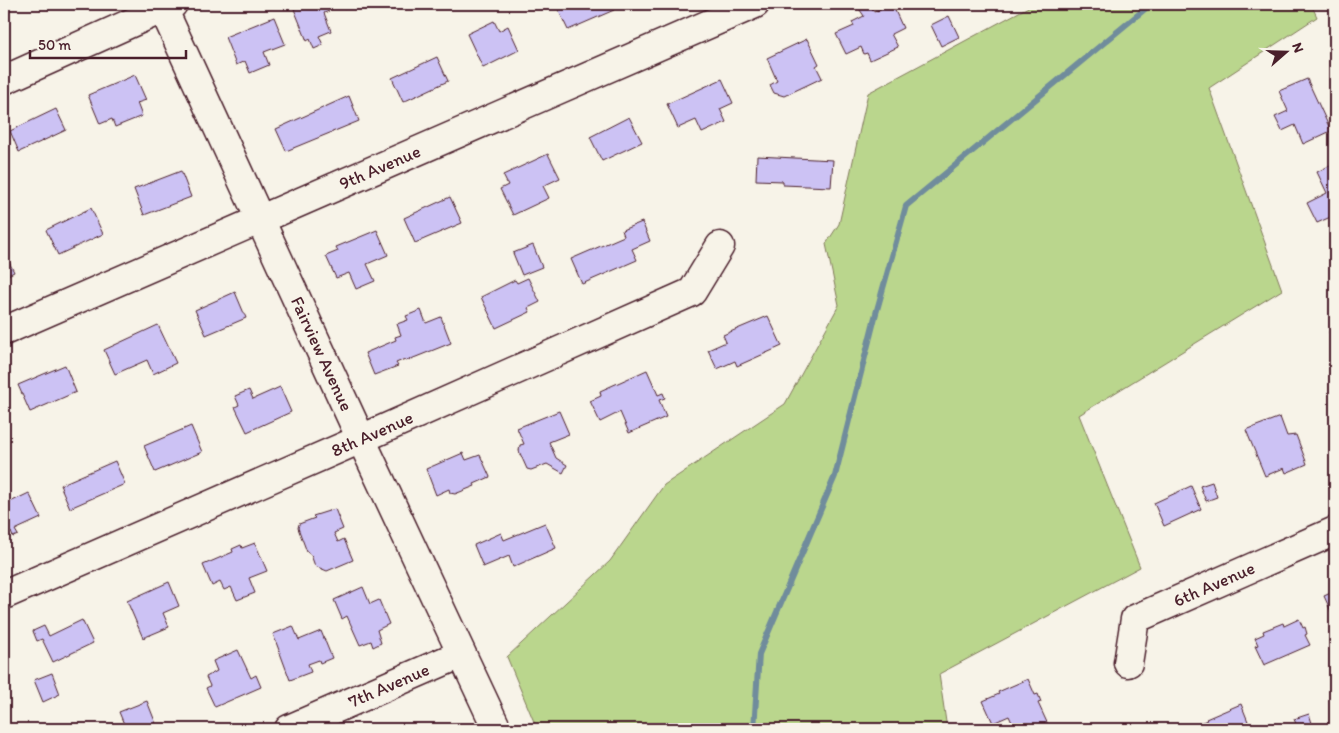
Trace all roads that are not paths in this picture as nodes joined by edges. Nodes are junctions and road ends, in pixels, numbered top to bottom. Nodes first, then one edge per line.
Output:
1 (755, 4) edge
2 (166, 5) edge
3 (4, 80) edge
4 (260, 220) junction
5 (720, 246) dead end
6 (4, 331) edge
7 (361, 439) junction
8 (1335, 531) edge
9 (4, 595) edge
10 (461, 654) junction
11 (1128, 663) dead end
12 (289, 729) edge
13 (497, 729) edge

1 - 4 street, 9th Avenue
2 - 3 street
2 - 4 street, Fairview Avenue
4 - 6 street, 9th Avenue
4 - 7 street, Fairview Avenue
5 - 7 street, 8th Avenue
7 - 9 street, 8th Avenue
7 - 10 street, Fairview Avenue
8 - 11 street, 6th Avenue
10 - 12 street, 7th Avenue
10 - 13 street, Fairview Avenue

